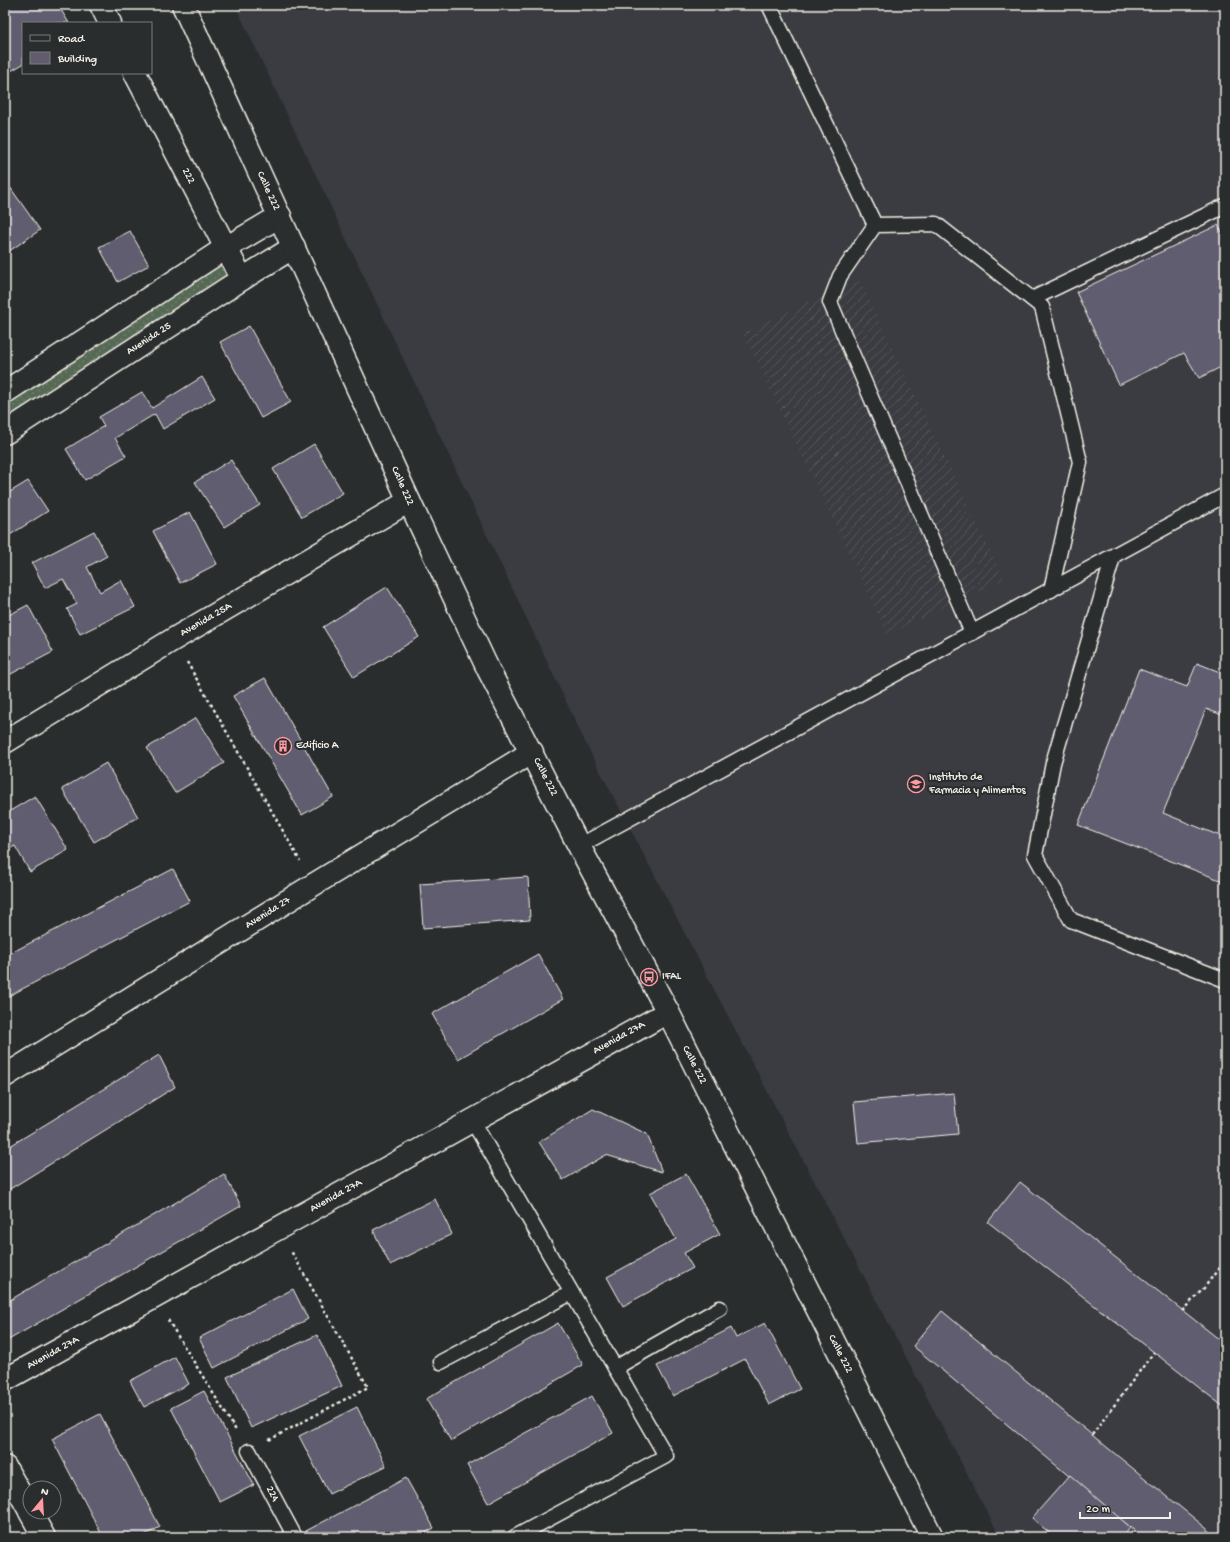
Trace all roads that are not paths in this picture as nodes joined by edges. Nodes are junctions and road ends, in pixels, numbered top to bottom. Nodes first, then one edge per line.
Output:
1 (101, 5) edge
2 (183, 5) edge
3 (769, 5) edge
4 (110, 22) edge
5 (136, 74) edge
6 (1225, 206) edge
7 (280, 216) junction
8 (875, 225) junction
9 (294, 247) junction
10 (224, 249) junction
11 (242, 279) junction
12 (1032, 299) junction
13 (5, 392) edge
14 (5, 433) edge
15 (1225, 495) edge
16 (409, 501) junction
17 (1113, 557) junction
18 (1051, 590) junction
19 (972, 633) junction
20 (5, 742) edge
21 (532, 752) junction
22 (579, 846) junction
23 (1225, 980) edge
24 (668, 1012) junction
25 (5, 1076) edge
26 (472, 1120) junction
27 (571, 1293) junction
28 (720, 1308) dead end
29 (440, 1362) dead end
30 (615, 1368) junction
31 (5, 1380) edge
32 (249, 1451) road end
33 (5, 1467) edge
34 (22, 1498) edge
35 (34, 1520) edge
36 (44, 1537) edge
37 (295, 1537) edge
38 (515, 1537) edge
39 (932, 1537) edge

1 - 4 street
2 - 7 street, Calle 222
3 - 8 lane
5 - 10 street, 222
6 - 12 lane
7 - 9 street, Calle 222
7 - 10 street
8 - 12 lane
8 - 19 lane
9 - 11 street, Avenida 25
9 - 16 street, Calle 222
10 - 11 street, 222
10 - 13 street
11 - 14 street, Avenida 25
12 - 18 lane
15 - 17 lane
16 - 20 street, Avenida 25A
16 - 21 street, Calle 222
17 - 18 lane
17 - 23 lane
18 - 19 lane
19 - 22 lane
21 - 22 street, Calle 222
21 - 25 street, Avenida 27
22 - 24 street, Calle 222
24 - 26 street, Avenida 27A
24 - 39 street, Calle 222
26 - 27 lane
26 - 31 street, Avenida 27A
27 - 29 lane
27 - 30 lane
28 - 30 lane
30 - 38 lane
32 - 37 lane, 224
33 - 34 street
35 - 36 street

